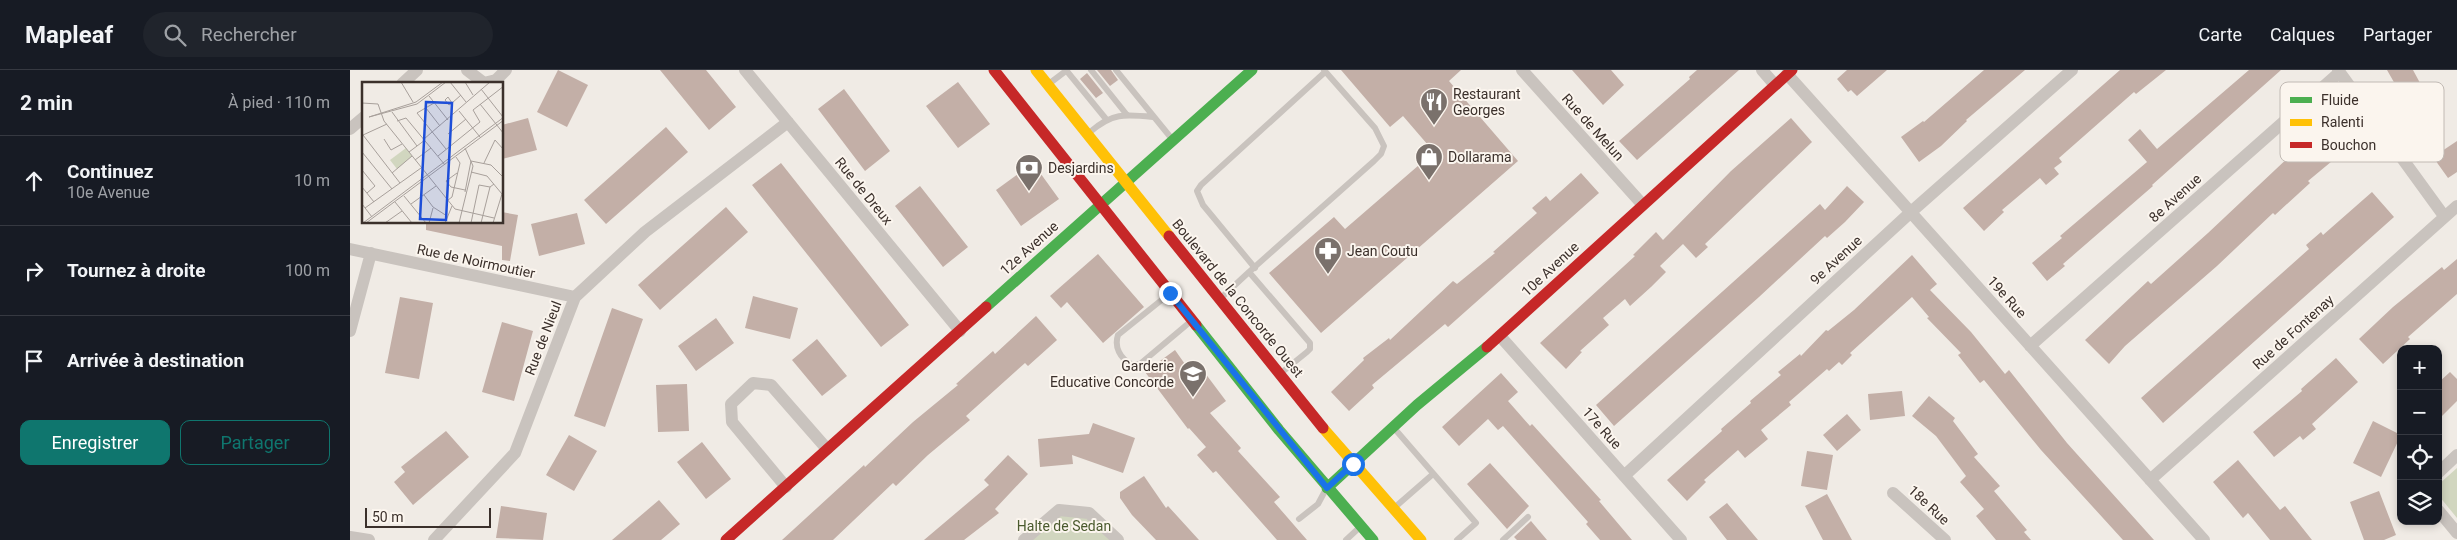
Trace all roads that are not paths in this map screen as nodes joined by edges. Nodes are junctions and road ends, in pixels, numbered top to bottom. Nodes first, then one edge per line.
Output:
1 (417, 70) edge
2 (467, 70) edge
3 (506, 70) edge
4 (745, 70) edge
5 (994, 70) edge
6 (1036, 70) edge
7 (1067, 70) edge
8 (1091, 70) edge
9 (1116, 70) edge
10 (1252, 70) edge
11 (1522, 70) edge
12 (1762, 70) edge
13 (2072, 70) edge
14 (1324, 71) edge
15 (2339, 71) edge
16 (1789, 72) edge
17 (404, 82) edge
18 (483, 82) edge
19 (488, 82) edge
20 (2327, 82) edge
21 (2347, 82) edge
22 (1048, 85) junction
23 (1775, 85) junction
24 (1127, 115) junction
25 (1153, 117) junction
26 (362, 119) edge
27 (1106, 119) junction
28 (788, 122) junction
29 (2280, 124) edge
30 (350, 130) edge
31 (1088, 134) junction
32 (1173, 140) junction
33 (2405, 162) edge
34 (1125, 181) junction
35 (1100, 204) junction
36 (1642, 204) junction
37 (2457, 206) edge
38 (1910, 212) junction
39 (2444, 216) junction
40 (350, 249) edge
41 (371, 253) junction
42 (1252, 270) junction
43 (1170, 293) junction
44 (575, 297) junction
45 (1219, 299) junction
46 (1192, 321) junction
47 (350, 331) edge
48 (960, 331) junction
49 (1500, 336) junction
50 (2030, 346) junction
51 (1280, 374) junction
52 (1393, 428) junction
53 (827, 449) junction
54 (2457, 455) edge
55 (1353, 464) junction
56 (2442, 469) edge
57 (1433, 474) junction
58 (1624, 476) junction
59 (2150, 480) junction
60 (786, 487) junction
61 (1327, 488) junction
62 (1893, 493) dead end
63 (1393, 509) junction
64 (2442, 515) edge
65 (1528, 517) dead end
66 (1299, 518) dead end
67 (1361, 526) junction
68 (2457, 533) edge
69 (350, 536) edge
70 (369, 540) edge
71 (434, 540) edge
72 (726, 540) edge
73 (1024, 540) edge
74 (1118, 540) edge
75 (1346, 540) edge
76 (1373, 540) edge
77 (1421, 540) edge
78 (1457, 540) edge
79 (1503, 540) edge
80 (1681, 540) edge
81 (1945, 540) edge
82 (2204, 540) edge

1 - 17 street
2 - 18 street
3 - 19 street
4 - 28 street, Rue de Dreux
5 - 35 street
6 - 22 street, Boulevard de la Concorde Ouest
7 - 22 lane
7 - 27 lane
8 - 24 lane
9 - 25 lane
10 - 32 street, 12e Avenue
11 - 36 street, Rue de Melun
12 - 23 street
13 - 38 street, 9e Avenue
14 - 42 lane
14 - 42 lane
15 - 20 street, 8e Avenue
15 - 21 street
16 - 23 street, 10e Avenue
16 - 38 street, 19e Rue
22 - 31 street, Boulevard de la Concorde Ouest
23 - 36 street, 10e Avenue
24 - 25 lane
24 - 27 lane
25 - 32 lane
26 - 30 street
27 - 31 lane
28 - 44 street, Rue de Nieul
28 - 48 street, Rue de Dreux
29 - 50 street, 8e Avenue
31 - 34 street, Boulevard de la Concorde Ouest
32 - 34 street, 12e Avenue
33 - 39 street
34 - 35 street, 12e Avenue
34 - 45 street, Boulevard de la Concorde Ouest
35 - 43 street
35 - 48 street, 12e Avenue
36 - 49 street, 10e Avenue
37 - 39 street, Rue de Fontenay
38 - 50 street, 19e Rue
38 - 58 street, 9e Avenue
39 - 59 street, Rue de Fontenay
40 - 41 street, Rue de Noirmoutier
41 - 44 street, Rue de Noirmoutier
41 - 47 street
42 - 45 lane
42 - 51 lane
43 - 46 street
43 - 46 lane
44 - 71 street, Rue de Nieul
45 - 51 street, Boulevard de la Concorde Ouest
46 - 61 street
48 - 53 street, 12e Avenue
49 - 52 street, 10e Avenue
49 - 58 street, 17e Rue
50 - 59 street, 19e Rue
51 - 55 street, Boulevard de la Concorde Ouest
52 - 55 street, 10e Avenue
52 - 57 lane
53 - 60 street, 12e Avenue
53 - 60 street
54 - 56 street
55 - 61 street, 10e Avenue
55 - 63 street, Boulevard de la Concorde Ouest
57 - 63 lane
57 - 78 lane
58 - 80 street, 17e Rue
59 - 82 street, 19e Rue
60 - 72 street, 12e Avenue
61 - 66 lane
61 - 67 street
62 - 81 street, 18e Rue
63 - 77 street, Boulevard de la Concorde Ouest
64 - 68 street
65 - 79 lane
67 - 75 lane
67 - 76 street
69 - 70 street
73 - 74 street

